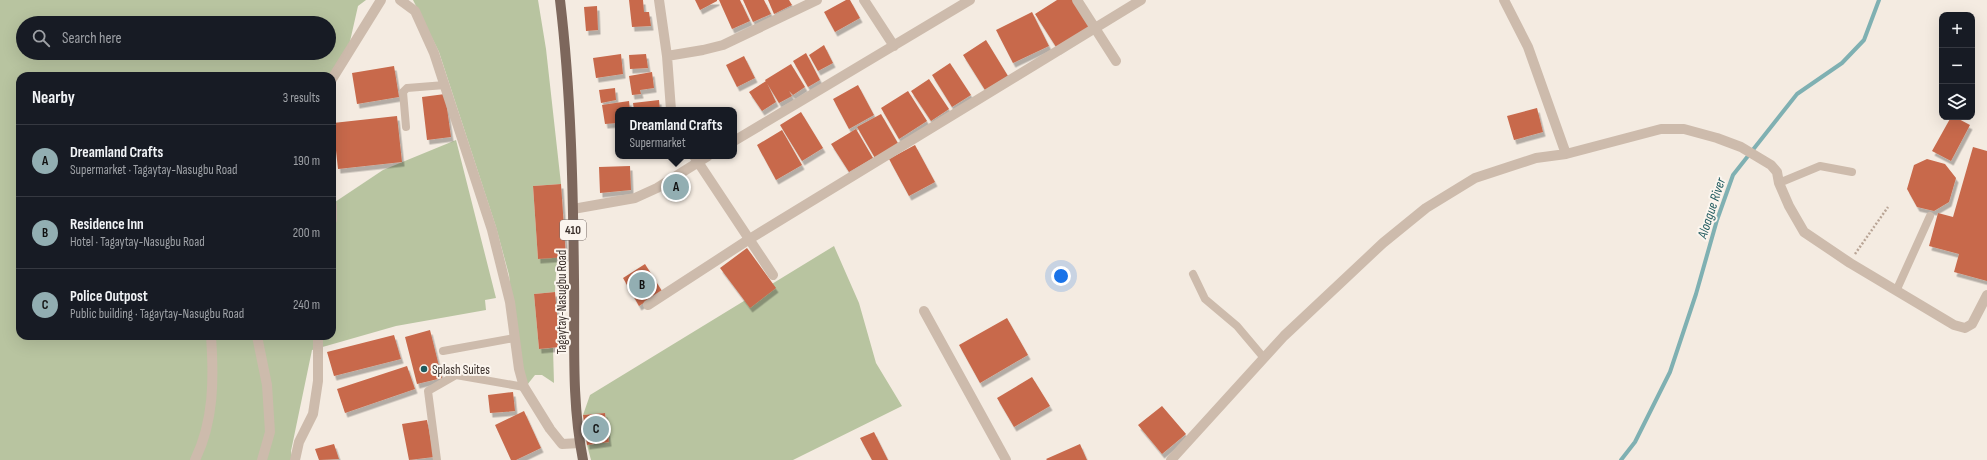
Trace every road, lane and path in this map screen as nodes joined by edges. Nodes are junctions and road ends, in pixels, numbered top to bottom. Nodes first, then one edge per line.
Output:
1 (380, 0) edge
2 (560, 0) edge
3 (659, 0) edge
4 (818, 0) edge
5 (864, 0) edge
6 (970, 0) edge
7 (1077, 0) edge
8 (1141, 0) edge
9 (1504, 0) edge
10 (404, 1) edge
11 (1096, 28) junction
12 (894, 46) junction
13 (667, 56) junction
14 (1116, 62) dead end
15 (336, 72) edge
16 (445, 85) junction
17 (671, 107) edge
18 (406, 127) dead end
19 (737, 139) edge
20 (1566, 154) junction
21 (696, 159) edge
22 (1852, 172) dead end
23 (1779, 183) junction
24 (1888, 207) dead end
25 (573, 209) junction
26 (1930, 216) dead end
27 (748, 240) junction
28 (1850, 263) junction
29 (1193, 274) dead end
30 (773, 275) dead end
31 (1897, 290) junction
32 (1987, 295) edge
33 (648, 305) dead end
34 (924, 312) dead end
35 (514, 338) junction
36 (211, 340) edge
37 (258, 340) edge
38 (318, 340) edge
39 (443, 351) dead end
40 (1264, 358) junction
41 (524, 387) junction
42 (580, 443) junction
43 (195, 460) edge
44 (262, 460) edge
45 (295, 460) edge
46 (437, 460) edge
47 (583, 460) edge
48 (1006, 460) edge
49 (1171, 460) edge

1 - 15 street
2 - 25 main road, Tagaytay-Nasugbu Road / 410
3 - 13 street
4 - 13 street
5 - 12 street
6 - 12 street
7 - 11 street
8 - 11 street
9 - 20 street
10 - 16 street
11 - 14 street
11 - 27 street
12 - 19 street
13 - 17 street
16 - 18 lane
16 - 35 street
20 - 23 street
20 - 40 street
21 - 25 street
21 - 27 street
22 - 23 lane
23 - 28 street
24 - 28 path
25 - 42 main road, Tagaytay-Nasugbu Road / 410
26 - 31 lane
27 - 30 street
27 - 33 street
28 - 31 street
29 - 40 lane
31 - 32 street
34 - 48 street
35 - 39 lane
35 - 41 street
36 - 43 street
37 - 44 street
38 - 45 street
40 - 49 street
41 - 42 street
41 - 46 lane
42 - 47 main road, Tagaytay-Nasugbu Road / 410

